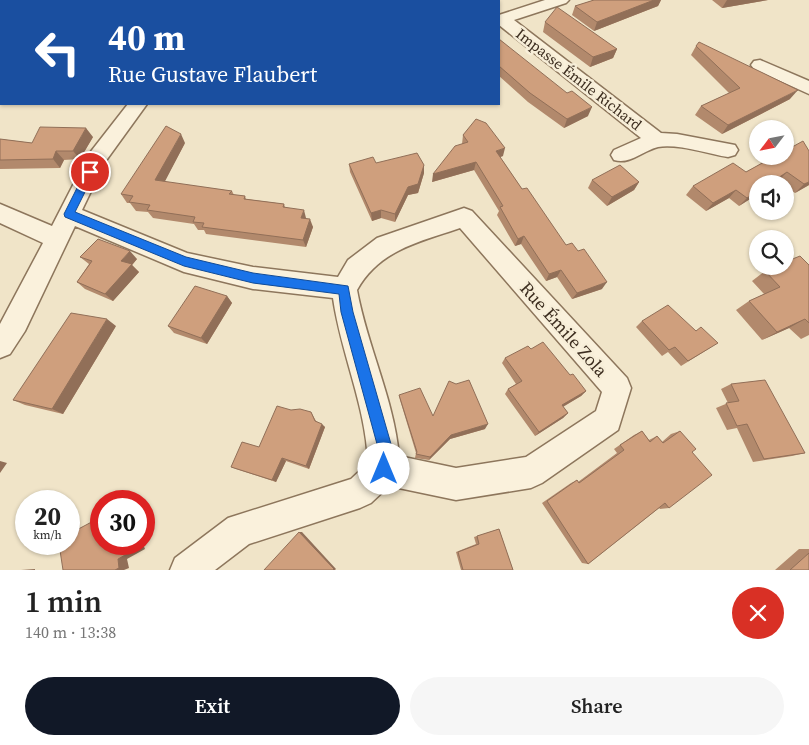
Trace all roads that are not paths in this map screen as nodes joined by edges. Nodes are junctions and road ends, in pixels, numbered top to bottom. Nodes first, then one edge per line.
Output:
1 (561, 0) edge
2 (500, 19) edge
3 (760, 65) dead end
4 (809, 88) edge
5 (137, 105) edge
6 (656, 140) junction
7 (728, 150) dead end
8 (621, 155) dead end
9 (0, 213) edge
10 (69, 214) junction
11 (57, 239) junction
12 (344, 289) junction
13 (0, 345) edge
14 (384, 469) junction
15 (187, 570) edge

1 - 2 street
2 - 6 street, Impasse Émile Richard
3 - 4 street
5 - 10 street
6 - 7 street, Impasse Émile Richard
6 - 8 street, Impasse Émile Richard
9 - 11 street
10 - 11 street
10 - 12 street
11 - 13 street
12 - 14 street
12 - 14 street, Rue Émile Zola
14 - 15 street

